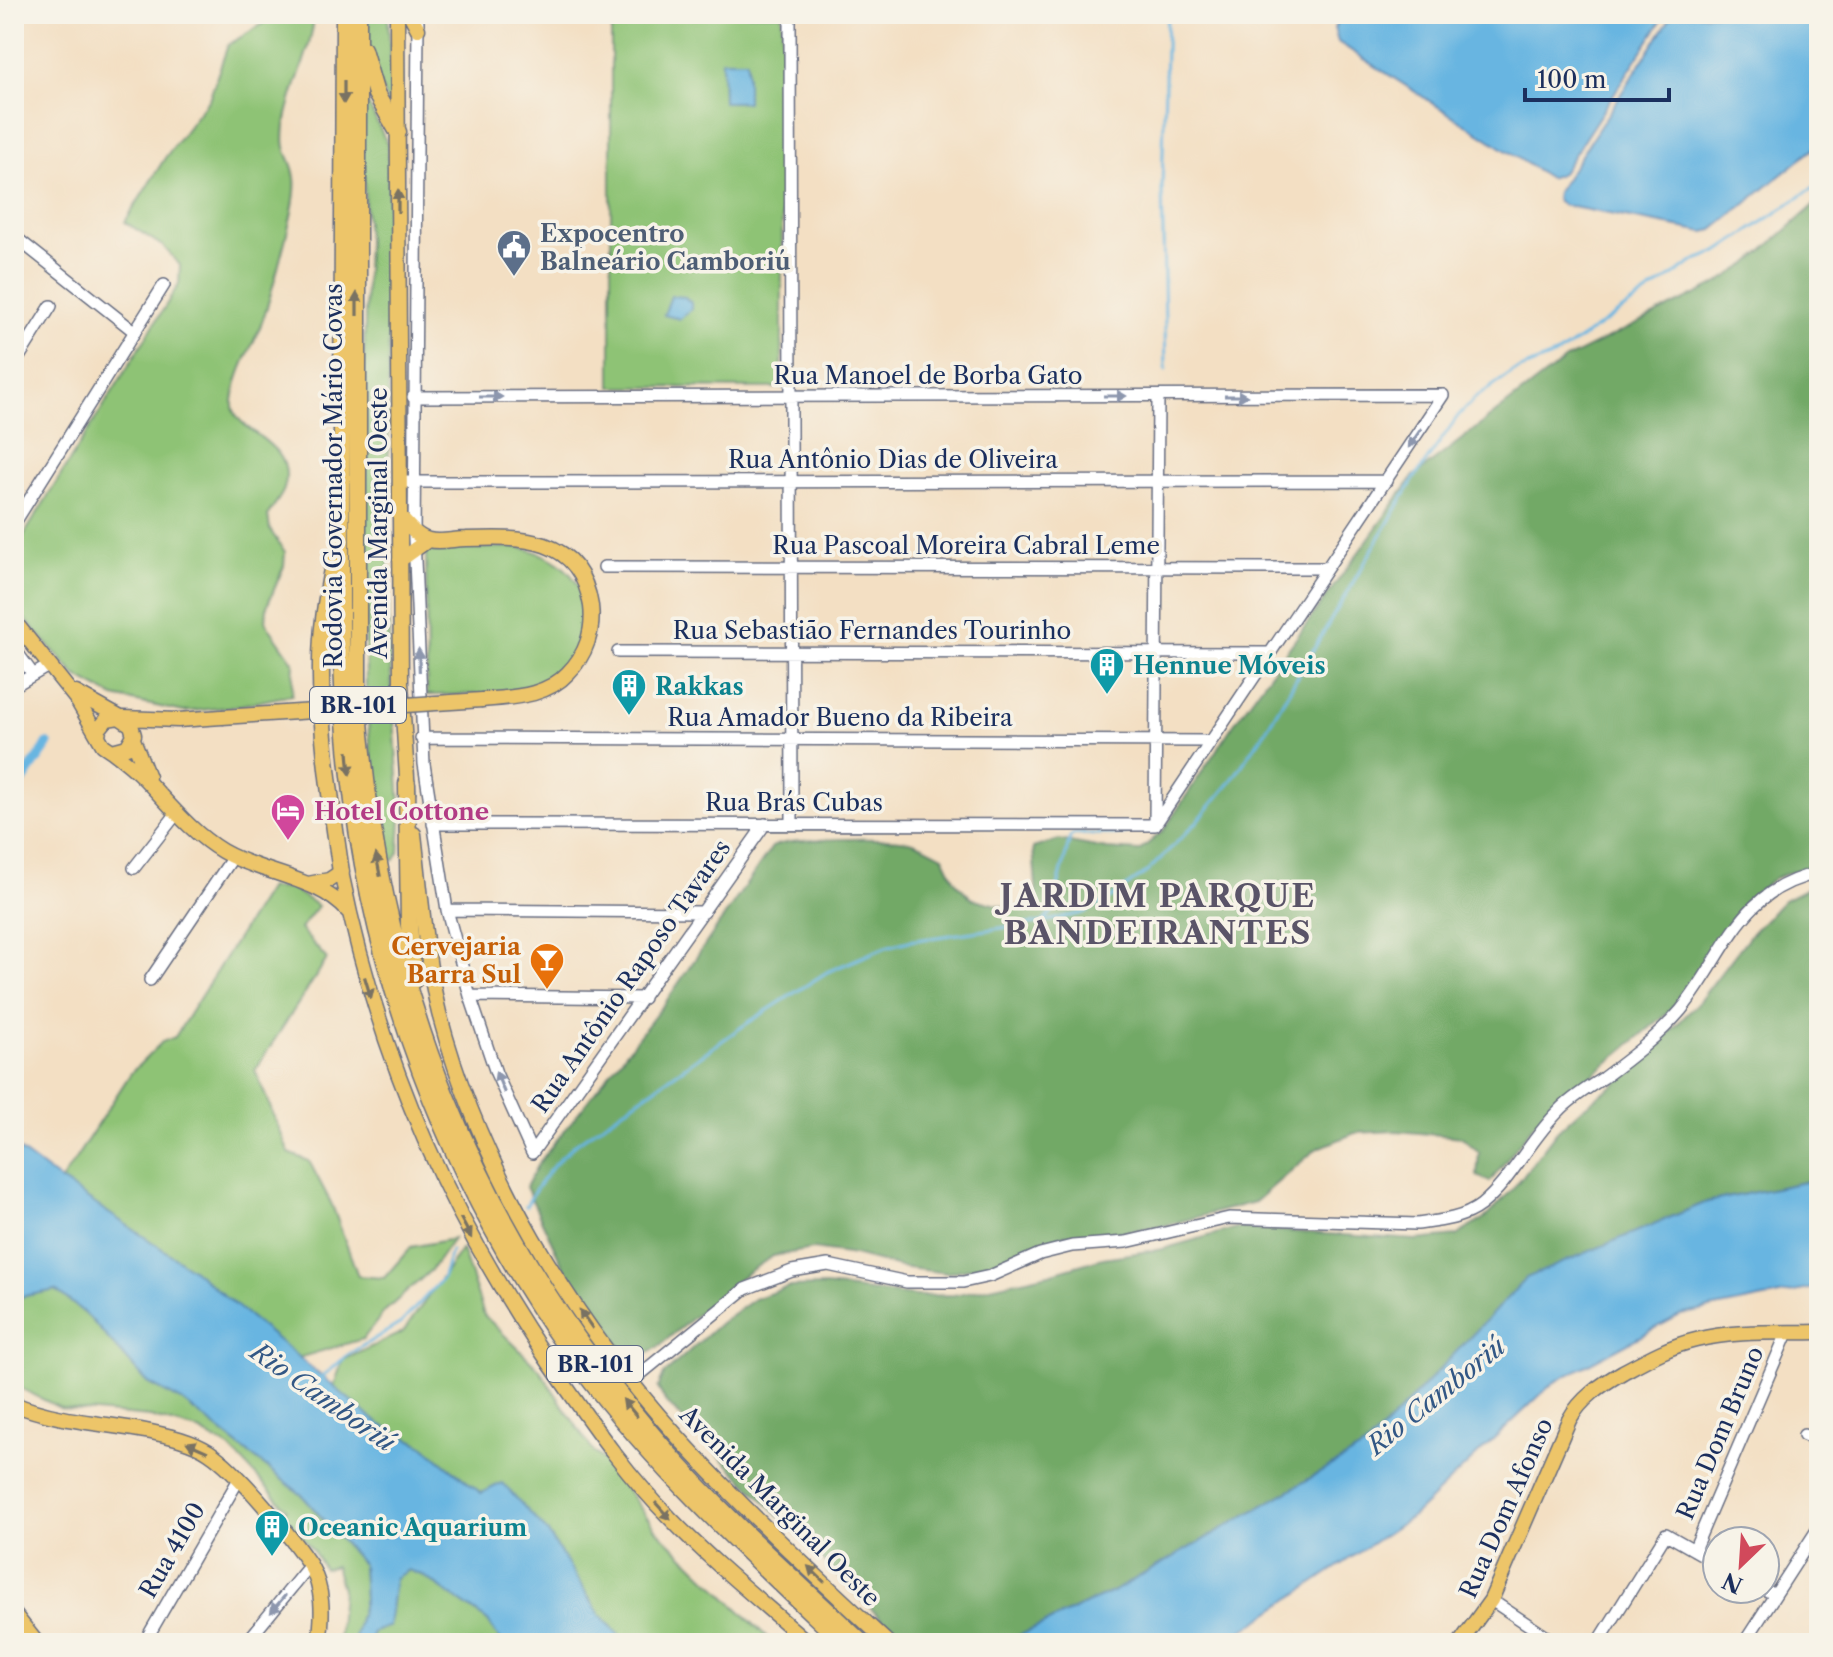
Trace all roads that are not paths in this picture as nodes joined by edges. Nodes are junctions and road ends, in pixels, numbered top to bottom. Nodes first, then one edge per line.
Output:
1 (344, 14) edge
2 (397, 14) edge
3 (410, 14) edge
4 (790, 14) edge
5 (358, 21) edge
6 (418, 21) edge
7 (398, 132) junction
8 (14, 236) edge
9 (164, 285) dead end
10 (51, 306) dead end
11 (135, 332) junction
12 (14, 365) edge
13 (1158, 396) junction
14 (413, 397) junction
15 (791, 397) junction
16 (399, 429) junction
17 (409, 480) junction
18 (791, 481) junction
19 (1158, 481) junction
20 (1386, 481) junction
21 (342, 517) junction
22 (400, 517) junction
23 (14, 524) edge
24 (414, 532) junction
25 (428, 540) junction
26 (415, 550) junction
27 (400, 560) junction
28 (604, 567) dead end
29 (791, 567) junction
30 (1157, 568) junction
31 (1327, 568) junction
32 (14, 621) edge
33 (14, 648) edge
34 (618, 652) dead end
35 (792, 652) junction
36 (1156, 653) junction
37 (1270, 653) junction
38 (50, 665) junction
39 (32, 673) junction
40 (14, 686) edge
41 (68, 689) junction
42 (121, 717) junction
43 (178, 720) junction
44 (98, 735) junction
45 (133, 737) junction
46 (421, 738) junction
47 (792, 739) junction
48 (1156, 741) junction
49 (1211, 741) junction
50 (112, 751) junction
51 (407, 784) junction
52 (154, 788) junction
53 (177, 813) junction
54 (433, 824) junction
55 (765, 824) junction
56 (792, 824) junction
57 (1155, 825) junction
58 (233, 857) junction
59 (134, 868) dead end
60 (341, 872) junction
61 (1819, 873) edge
62 (308, 884) junction
63 (447, 910) junction
64 (349, 912) junction
65 (704, 912) junction
66 (150, 980) dead end
67 (470, 996) junction
68 (643, 998) junction
69 (418, 1021) junction
70 (1819, 1332) edge
71 (1787, 1333) junction
72 (632, 1381) junction
73 (14, 1404) edge
74 (1804, 1435) dead end
75 (1819, 1441) edge
76 (239, 1479) junction
77 (1819, 1527) edge
78 (1694, 1550) junction
79 (1701, 1554) edge
80 (310, 1565) junction
81 (1781, 1577) edge
82 (1491, 1600) junction
83 (1763, 1605) edge
84 (14, 1614) edge
85 (37, 1643) edge
86 (144, 1643) edge
87 (246, 1643) edge
88 (319, 1643) edge
89 (808, 1643) edge
90 (843, 1643) edge
91 (862, 1643) edge
92 (888, 1643) edge
93 (1460, 1643) edge
94 (1556, 1643) edge
95 (1598, 1643) edge
96 (1744, 1643) edge

1 -> 21 highway, Rodovia Governador Mário Covas / BR-101
2 - 7 main road, Avenida Marginal Oeste
3 - 6 main road
4 - 15 street
5 - 7 highway
69 -> 5 highway, Rodovia Governador Mário Covas / BR-101
6 - 14 street
16 -> 7 main road, Avenida Marginal Oeste
8 - 11 street
9 - 11 street
10 - 12 street
11 - 23 street
15 -> 13 street, Rua Manoel de Borba Gato
13 - 19 street
13 -> 20 street, Rua Manoel de Borba Gato
14 -> 15 street, Rua Manoel de Borba Gato
14 - 16 street
14 - 17 street
15 - 18 street
16 - 17 main road, Avenida Marginal Oeste
17 - 18 street, Rua Antônio Dias de Oliveira
17 - 22 main road, Avenida Marginal Oeste
17 - 24 street
18 - 19 street, Rua Antônio Dias de Oliveira
18 - 29 street
19 - 20 street, Rua Antônio Dias de Oliveira
19 - 30 street
20 - 31 street
21 - 60 highway
21 -> 90 highway, Rodovia Governador Mário Covas / BR-101
22 - 24 main road
22 - 27 main road, Avenida Marginal Oeste
24 - 25 main road
24 - 26 street
25 - 26 main road
25 - 43 main road, bridge
26 - 27 main road
46 -> 26 street
27 - 51 main road, Avenida Marginal Oeste
28 - 29 street, Rua Pascoal Moreira Cabral Leme
29 - 30 street, Rua Pascoal Moreira Cabral Leme
29 - 35 street
30 - 31 street, Rua Pascoal Moreira Cabral Leme
30 - 36 street
31 - 37 street
32 - 38 main road
33 - 39 street
34 - 35 street, Rua Sebastião Fernandes Tourinho
35 - 36 street, Rua Sebastião Fernandes Tourinho
35 - 47 street
36 - 37 street, Rua Sebastião Fernandes Tourinho
36 - 48 street
37 - 49 street
38 - 39 street
38 - 41 main road
39 - 40 street
41 - 42 main road
41 - 44 main road
42 - 43 main road
42 - 44 main road
42 - 45 main road
43 - 45 main road
44 - 50 main road
45 - 50 main road
45 - 52 main road
46 - 47 street, Rua Amador Bueno da Ribeira
46 - 54 street
47 - 48 street, Rua Amador Bueno da Ribeira
47 - 56 street
48 - 49 street, Rua Amador Bueno da Ribeira
48 - 57 street
49 - 57 street
50 - 52 main road
51 - 69 highway
72 -> 51 main road, Avenida Marginal Oeste
52 - 53 main road
53 - 58 main road
53 - 59 street
54 - 55 street, Rua Brás Cubas
54 - 63 street
55 - 56 street, Rua Brás Cubas
55 - 65 street, Rua Antônio Raposo Tavares
56 - 57 street, Rua Brás Cubas
58 - 62 main road
58 - 66 street
60 - 62 main road
60 - 64 main road
61 - 72 street
62 - 64 main road
63 - 65 street
63 - 67 street
64 -> 89 main road
65 - 68 street, Rua Antônio Raposo Tavares
67 - 68 street
68 -> 67 street, Rua Antônio Raposo Tavares
91 -> 69 highway, Rodovia Governador Mário Covas / BR-101
70 - 71 main road, Rua Dom Afonso
71 - 78 street, Rua Dom Bruno
71 - 82 main road, Rua Dom Afonso
92 -> 72 main road, Avenida Marginal Oeste
76 -> 73 main road
74 - 75 street
76 - 80 main road
76 - 86 street, Rua 4100
77 - 81 street
78 - 79 street
78 - 95 street
80 -> 87 street
80 - 88 main road
82 - 93 main road, Rua Dom Afonso
82 - 94 street
83 - 96 street
84 - 85 main road

